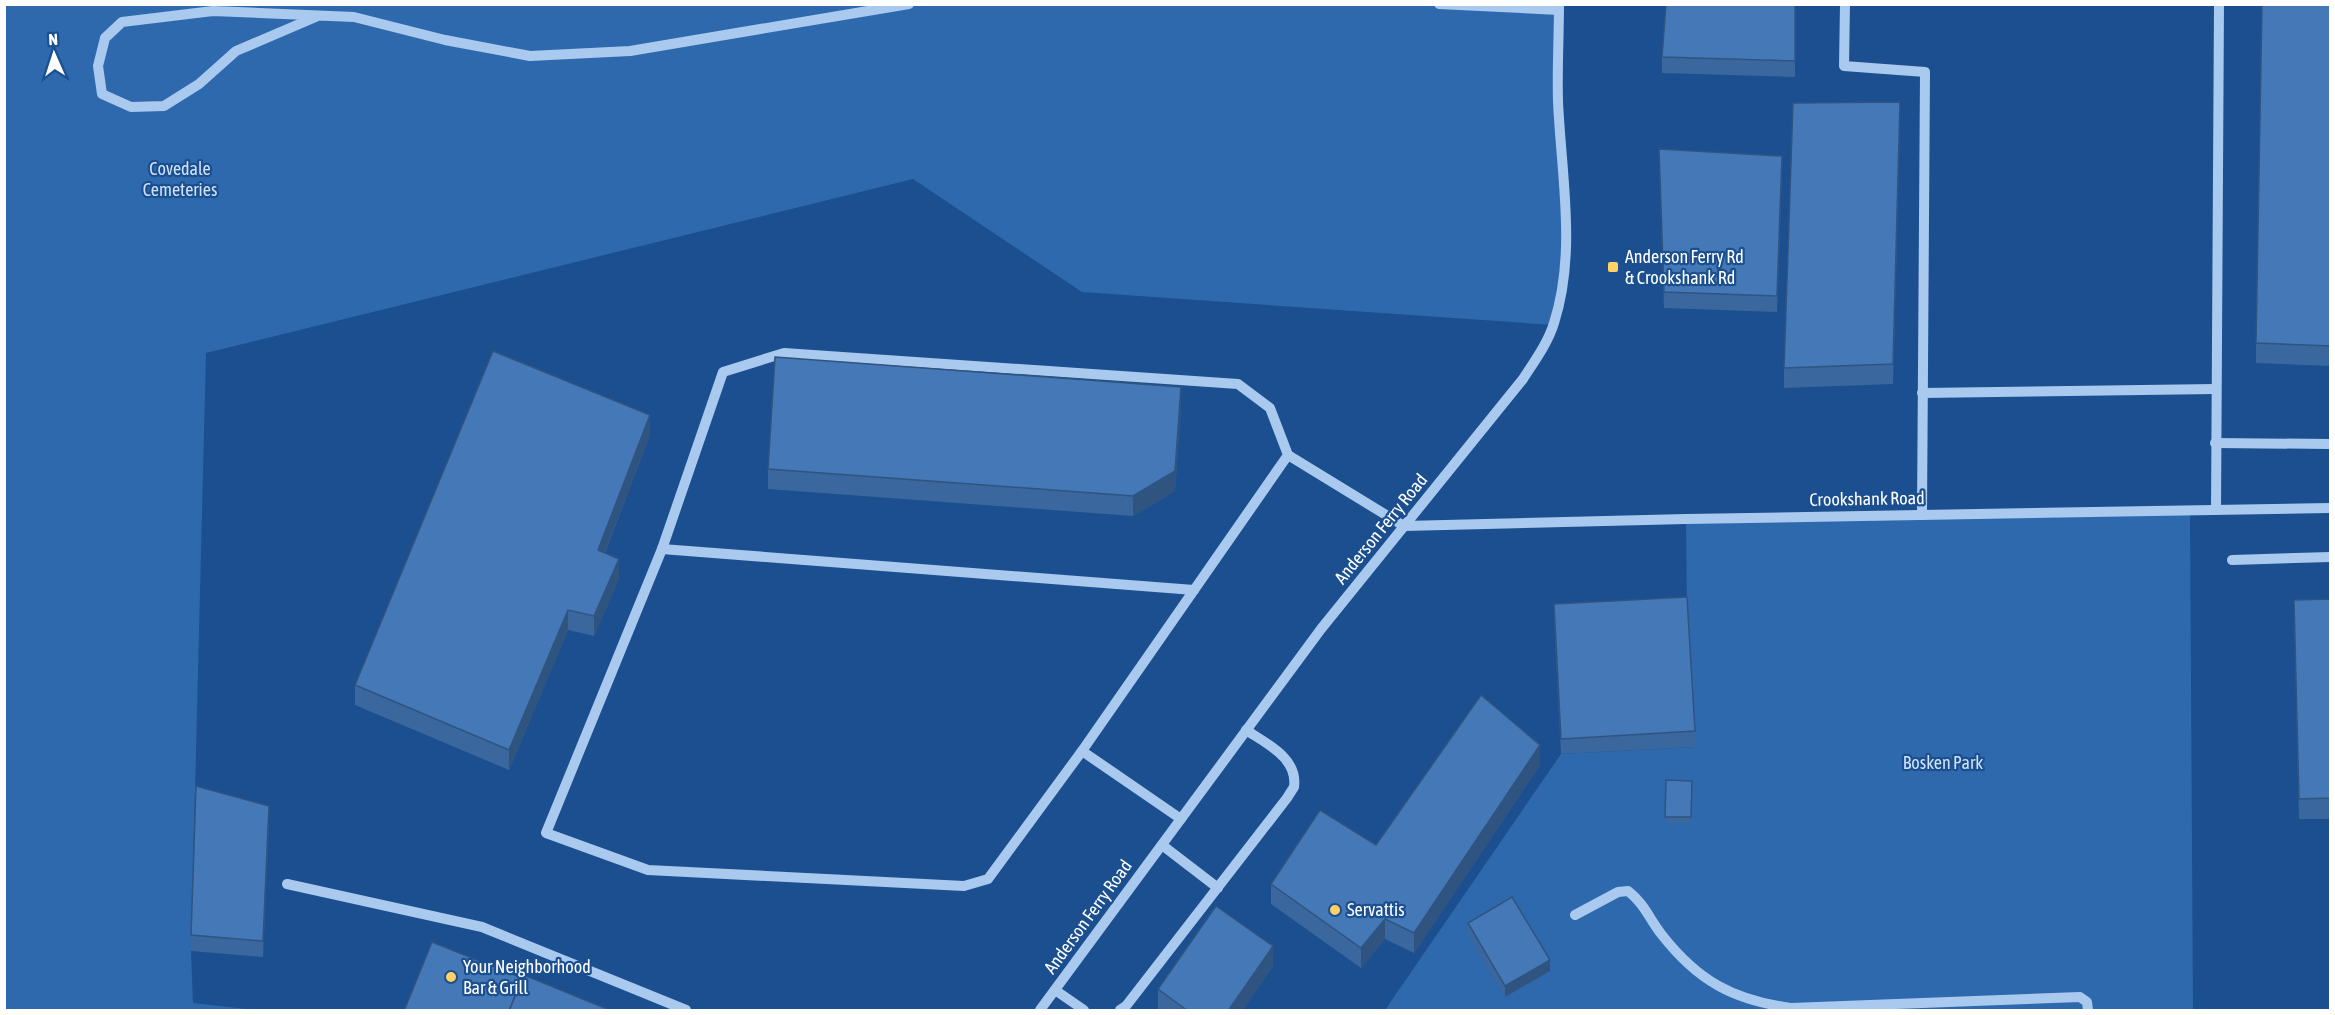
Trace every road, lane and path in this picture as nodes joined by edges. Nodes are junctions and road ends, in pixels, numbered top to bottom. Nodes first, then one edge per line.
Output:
1 (909, 4) edge
2 (1438, 4) edge
3 (1845, 4) edge
4 (2218, 4) edge
5 (1559, 7) edge
6 (318, 16) junction
7 (2215, 389) junction
8 (1922, 393) junction
9 (2215, 443) junction
10 (2331, 444) edge
11 (1288, 455) junction
12 (2331, 508) edge
13 (2216, 510) junction
14 (1922, 515) junction
15 (1404, 526) junction
16 (662, 549) junction
17 (2331, 557) edge
18 (2232, 560) dead end
19 (1194, 590) junction
20 (1246, 730) junction
21 (1082, 752) junction
22 (1181, 819) junction
23 (1162, 845) junction
24 (287, 884) dead end
25 (1218, 888) junction
26 (1575, 915) dead end
27 (1055, 990) junction
28 (686, 1011) edge
29 (1040, 1011) edge
30 (1083, 1011) edge
31 (1120, 1011) edge
32 (2088, 1011) edge

1 - 6 street
2 - 5 street
3 - 8 street
4 - 7 street
5 - 15 street, Anderson Ferry Road
6 - 6 street
7 - 8 street
7 - 9 street
8 - 14 street
9 - 10 street
9 - 13 street
11 - 15 street
11 - 16 street
11 - 19 street
12 - 13 street, Crookshank Road
13 - 14 street, Crookshank Road
14 - 15 street, Crookshank Road
15 - 20 street, Anderson Ferry Road
16 - 19 street
16 - 21 street
17 - 18 street
19 - 21 street
20 - 22 street, Anderson Ferry Road
20 - 25 street
21 - 22 street
22 - 23 street, Anderson Ferry Road
23 - 25 street
23 - 27 street, Anderson Ferry Road
24 - 28 street
25 - 31 street
26 - 32 street
27 - 29 street, Anderson Ferry Road
27 - 30 street

